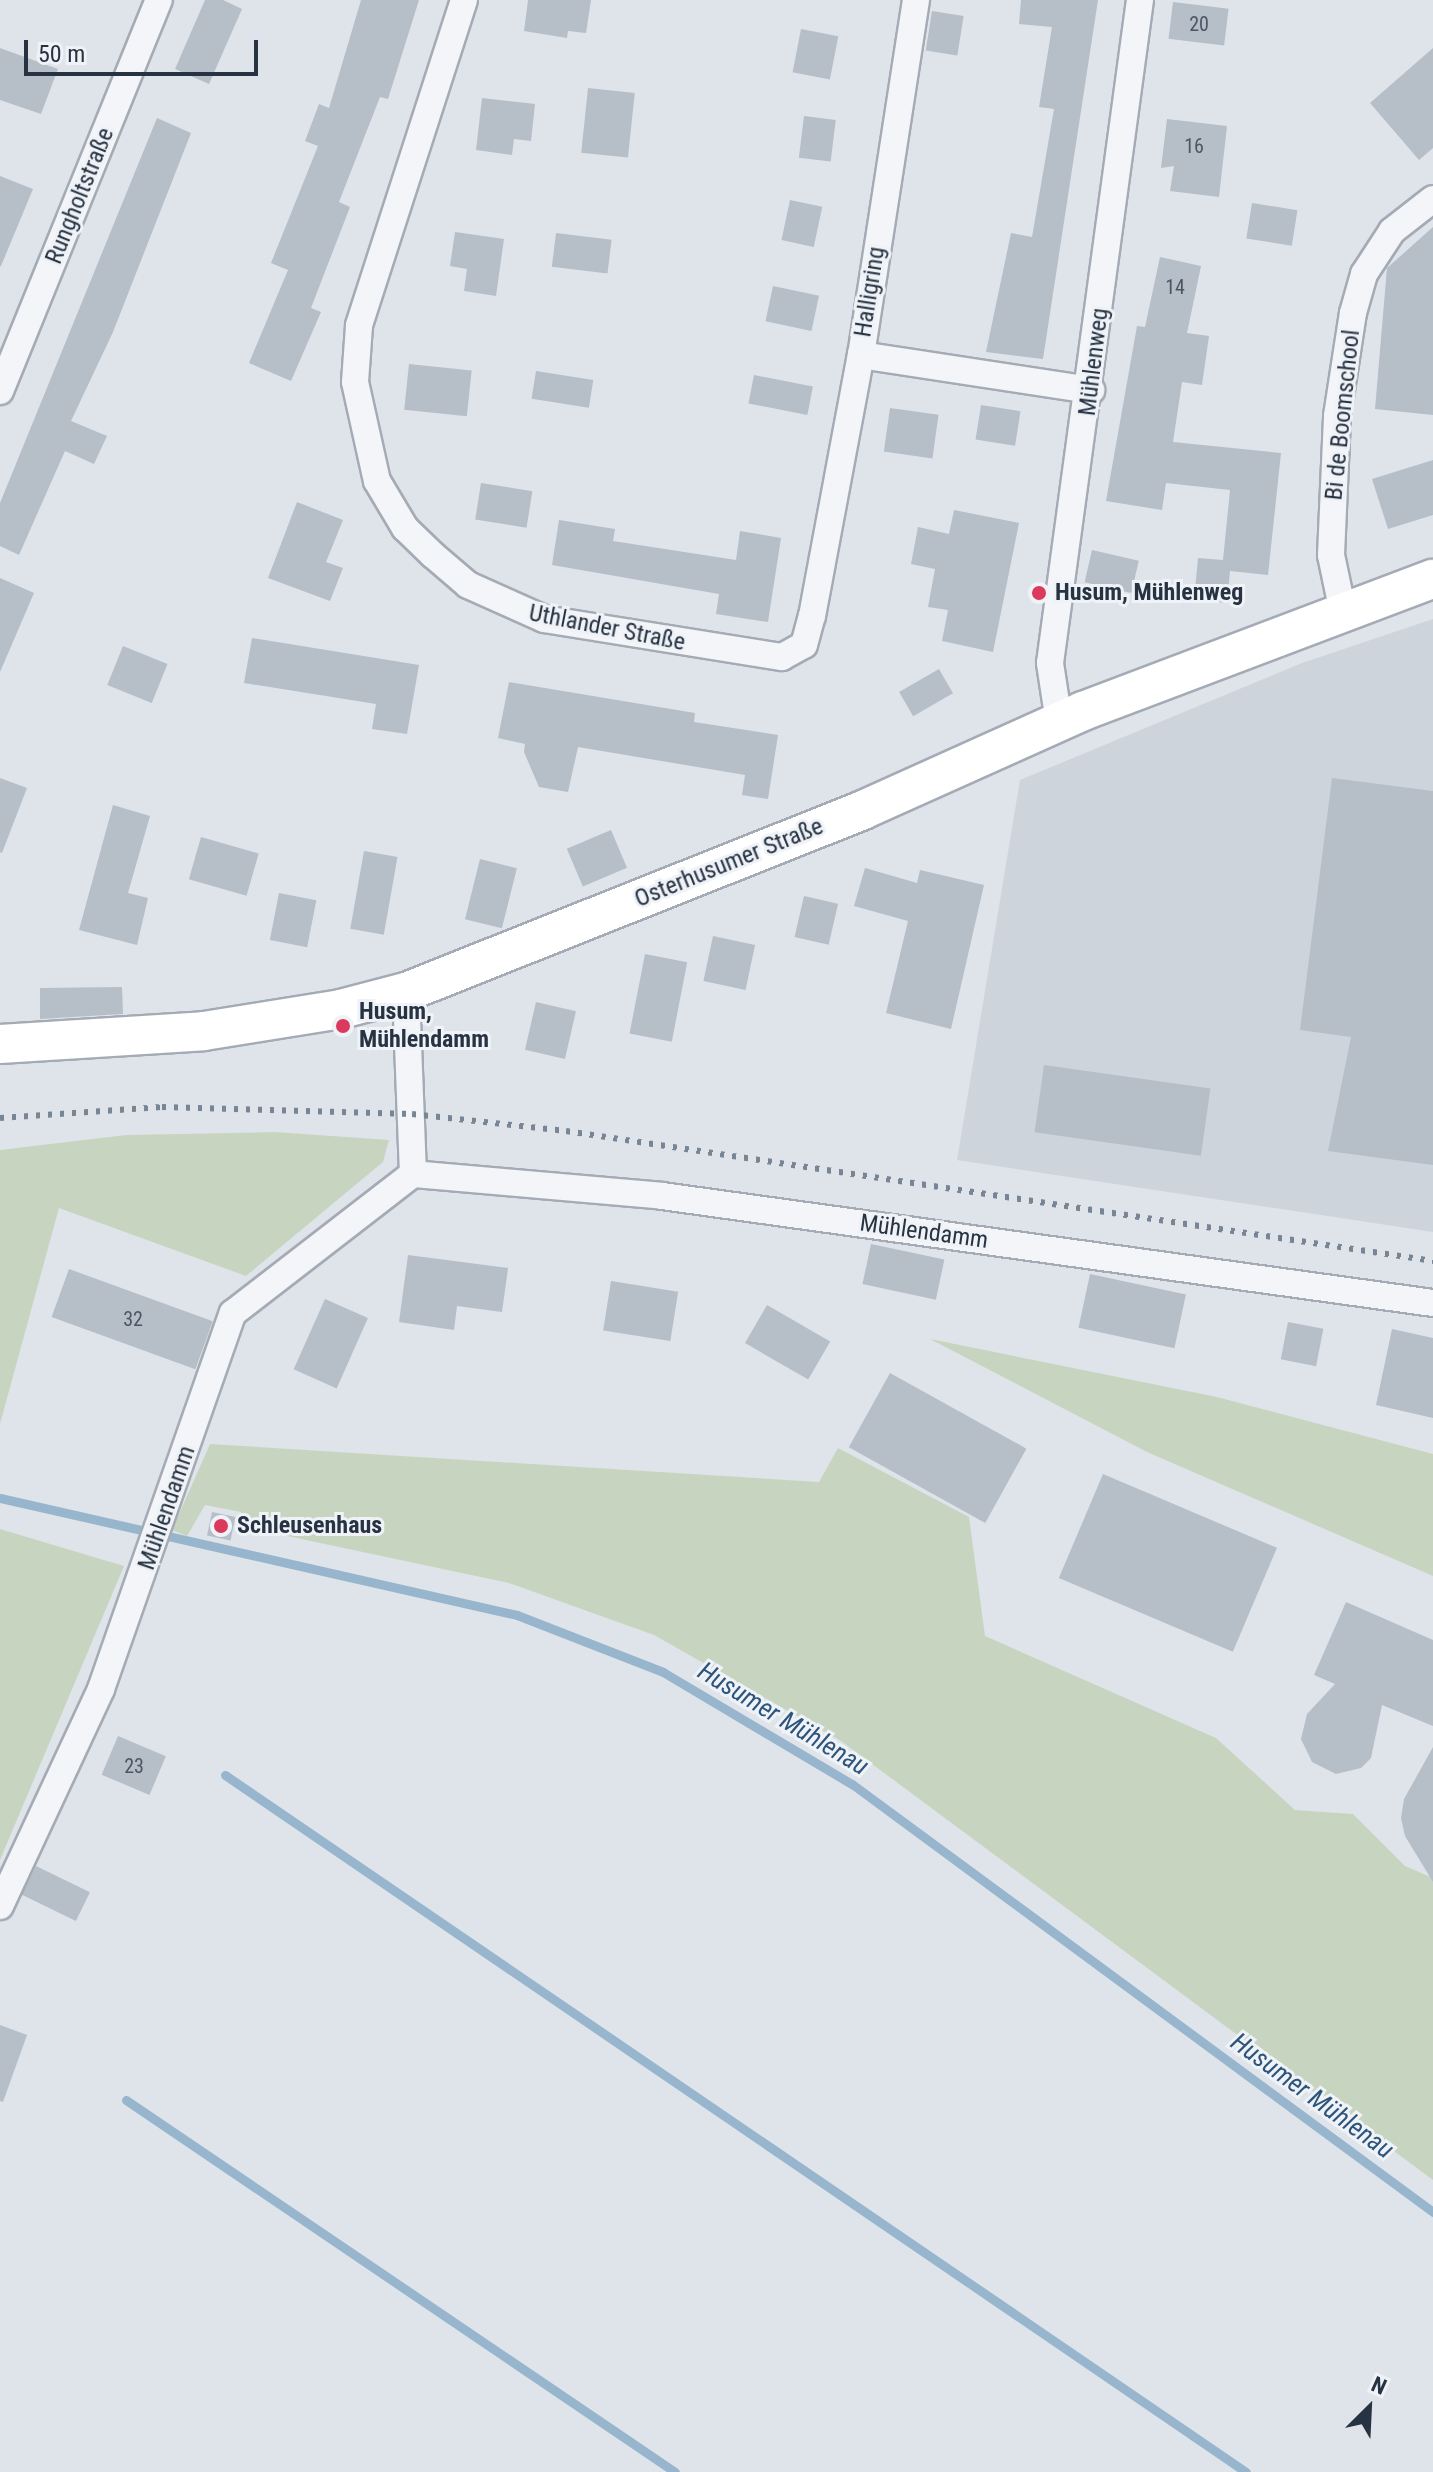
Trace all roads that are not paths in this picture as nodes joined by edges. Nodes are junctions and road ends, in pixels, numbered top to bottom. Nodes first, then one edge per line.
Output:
1 (159, 0) edge
2 (464, 0) edge
3 (916, 0) edge
4 (1140, 0) edge
5 (1433, 199) edge
6 (861, 355) junction
7 (1091, 390) junction
8 (0, 391) edge
9 (1433, 579) edge
10 (1343, 612) junction
11 (1059, 722) junction
12 (406, 992) junction
13 (0, 1044) edge
14 (413, 1174) junction
15 (1433, 1303) edge
16 (0, 1906) edge

1 - 8 street, Rungholtstraße
2 - 6 street, Uthlander Straße
3 - 6 street, Halligring
4 - 7 street, Mühlenweg
5 - 10 street, Bi de Boomschool
6 - 7 street, Halligring
7 - 11 street, Mühlenweg
9 - 10 street, Osterhusumer Straße
10 - 11 street, Osterhusumer Straße
11 - 12 street, Osterhusumer Straße
12 - 13 street, Osterhusumer Straße
12 - 14 street
14 - 15 street, Mühlendamm
14 - 16 street, Mühlendamm

